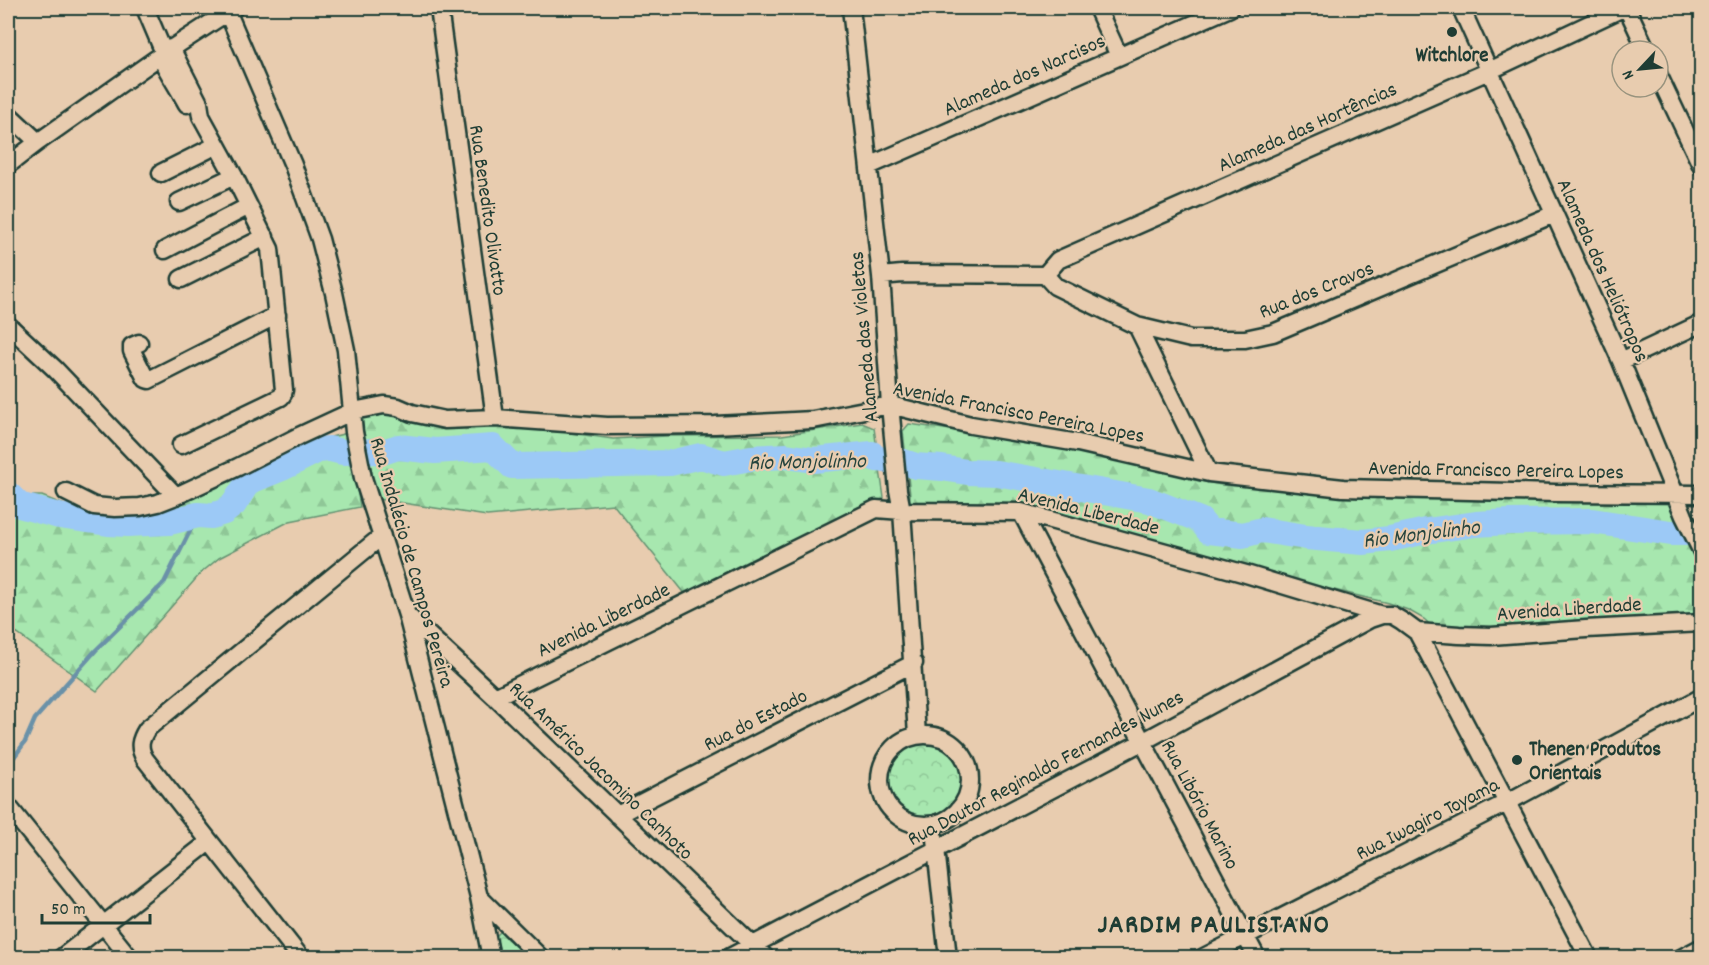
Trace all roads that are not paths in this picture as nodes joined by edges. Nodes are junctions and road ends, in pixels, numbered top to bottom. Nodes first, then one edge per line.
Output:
1 (145, 8) edge
2 (438, 8) edge
3 (851, 8) edge
4 (1096, 8) edge
5 (1230, 8) edge
6 (1461, 8) edge
7 (1625, 8) edge
8 (231, 10) edge
9 (1641, 39) edge
10 (165, 53) junction
11 (1119, 56) junction
12 (139, 71) junction
13 (1489, 71) junction
14 (171, 79) junction
15 (1670, 99) edge
16 (8, 114) edge
17 (201, 116) junction
18 (38, 142) junction
19 (217, 145) junction
20 (8, 165) edge
21 (869, 166) junction
22 (1701, 167) edge
23 (161, 173) dead end
24 (234, 176) junction
25 (179, 202) dead end
26 (249, 206) junction
27 (1554, 214) junction
28 (265, 237) junction
29 (165, 250) dead end
30 (1045, 275) junction
31 (881, 276) junction
32 (181, 279) dead end
33 (278, 315) junction
34 (1701, 323) edge
35 (8, 325) edge
36 (1137, 326) junction
37 (139, 343) dead end
38 (1621, 361) junction
39 (353, 411) junction
40 (891, 413) junction
41 (495, 418) junction
42 (181, 445) dead end
43 (1209, 473) junction
44 (66, 492) dead end
45 (1676, 494) junction
46 (1701, 494) edge
47 (176, 496) junction
48 (902, 512) junction
49 (1021, 512) junction
50 (382, 536) junction
51 (1701, 552) edge
52 (407, 615) junction
53 (1382, 615) junction
54 (1701, 623) edge
55 (1417, 632) junction
56 (914, 663) junction
57 (495, 697) junction
58 (1701, 697) edge
59 (917, 735) junction
60 (1142, 742) junction
61 (1508, 802) junction
62 (8, 806) edge
63 (617, 815) junction
64 (933, 825) junction
65 (209, 842) junction
66 (936, 849) junction
67 (479, 897) junction
68 (103, 925) junction
69 (1245, 936) junction
70 (752, 944) junction
71 (1701, 947) edge
72 (61, 957) edge
73 (130, 957) edge
74 (301, 957) edge
75 (491, 957) edge
76 (541, 957) edge
77 (728, 957) edge
78 (766, 957) edge
79 (948, 957) edge
80 (1202, 957) edge
81 (1257, 957) edge
82 (1589, 957) edge
83 (1681, 957) edge

1 - 10 street
2 - 41 street, Rua Benedito Olivatto
3 - 21 street, Alameda das Violetas
4 - 11 street
5 - 11 street, Alameda dos Narcisos
6 - 13 street, Alameda dos Heliótropos
7 - 9 street
7 - 13 street, Alameda das Hortências
8 - 10 street
8 - 39 street, Rua Indalécio de Campos Pereira
10 - 12 street
10 - 14 street
10 - 17 street
11 - 21 street, Alameda dos Narcisos
12 - 14 street
12 - 18 street
13 - 27 street, Alameda dos Heliótropos
13 - 30 street, Alameda das Hortências
14 - 17 street
15 - 22 street
16 - 18 street
17 - 19 street
18 - 20 street
19 - 23 street
19 - 24 street
21 - 31 street, Alameda das Violetas
24 - 25 street
24 - 26 street
26 - 28 street
26 - 29 street
27 - 36 street, Rua dos Cravos
27 - 38 street, Alameda dos Heliótropos
28 - 32 street
28 - 33 street
30 - 31 street
30 - 36 street, Rua dos Cravos
31 - 40 street, Alameda das Violetas
33 - 37 street
33 - 42 street
34 - 38 street
35 - 47 street
36 - 43 street
38 - 45 street, Alameda dos Heliótropos
39 - 41 street, Avenida Francisco Pereira Lopes
39 - 47 street, Avenida Francisco Pereira Lopes
39 - 50 street, Rua Indalécio de Campos Pereira
40 - 41 street, Avenida Francisco Pereira Lopes
40 - 43 street, Avenida Francisco Pereira Lopes
40 - 48 street, Alameda das Violetas
43 - 45 street, Avenida Francisco Pereira Lopes
44 - 47 street, Avenida Francisco Pereira Lopes
45 - 46 street, Avenida Francisco Pereira Lopes
45 - 51 street, Alameda dos Heliótropos
48 - 49 street, Avenida Liberdade
48 - 56 street, Alameda das Violetas
48 - 57 street, Avenida Liberdade
49 - 53 street, Avenida Liberdade
49 - 60 street, Rua Libório Marino
50 - 52 street, Rua Indalécio de Campos Pereira
50 - 65 street
52 - 57 street, Rua Américo Jacomino Canhoto
52 - 67 street, Rua Indalécio de Campos Pereira
53 - 55 street, Avenida Liberdade
53 - 60 street, Rua Doutor Reginaldo Fernandes Nunes
54 - 55 street, Avenida Liberdade
55 - 61 street
56 - 59 street, Alameda das Violetas
56 - 63 street, Rua do Estado
57 - 63 street, Rua Américo Jacomino Canhoto
58 - 61 street, Rua Iwagiro Toyama
59 - 64 street
59 - 64 street
60 - 66 street, Rua Doutor Reginaldo Fernandes Nunes
60 - 69 street, Rua Libório Marino
61 - 69 street, Rua Iwagiro Toyama
61 - 82 street
62 - 68 street
63 - 70 street, Rua Américo Jacomino Canhoto
64 - 66 street
65 - 68 street
65 - 74 street
66 - 70 street, Rua Doutor Reginaldo Fernandes Nunes
66 - 79 street
67 - 75 street, Rua Indalécio de Campos Pereira
67 - 76 street
68 - 72 street
68 - 73 street
69 - 80 street, Rua Iwagiro Toyama
69 - 81 street, Rua Libório Marino
70 - 77 street, Rua Doutor Reginaldo Fernandes Nunes
70 - 78 street, Rua Américo Jacomino Canhoto
71 - 83 street

